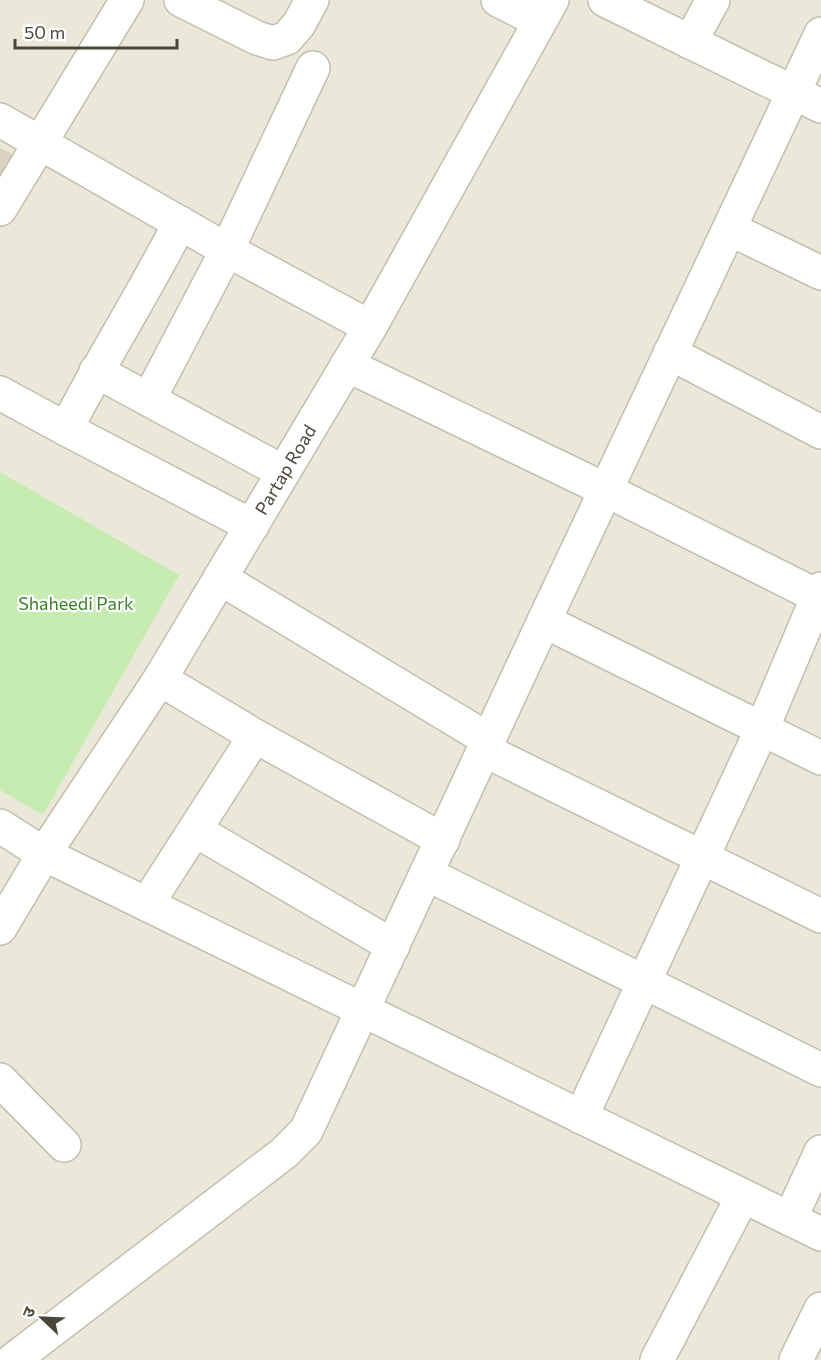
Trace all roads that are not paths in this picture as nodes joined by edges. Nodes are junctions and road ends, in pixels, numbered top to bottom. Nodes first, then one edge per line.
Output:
1 (127, 0) edge
2 (181, 0) edge
3 (312, 0) edge
4 (498, 0) edge
5 (605, 0) edge
6 (713, 0) edge
7 (546, 11) edge
8 (821, 34) edge
9 (690, 42) junction
10 (313, 68) dead end
11 (807, 99) edge
12 (0, 120) edge
13 (39, 143) junction
14 (0, 209) edge
15 (180, 223) junction
16 (730, 229) junction
17 (227, 250) junction
18 (821, 273) edge
19 (370, 327) junction
20 (670, 353) junction
21 (347, 366) junction
22 (96, 370) junction
23 (0, 393) edge
24 (149, 399) junction
25 (66, 429) junction
26 (821, 432) edge
27 (283, 472) junction
28 (606, 490) junction
29 (252, 526) junction
30 (220, 578) junction
31 (820, 594) edge
32 (544, 621) junction
33 (160, 679) junction
34 (762, 729) junction
35 (255, 736) junction
36 (487, 745) junction
37 (821, 758) edge
38 (0, 826) edge
39 (195, 830) junction
40 (443, 840) junction
41 (44, 854) junction
42 (702, 857) junction
43 (427, 874) junction
44 (147, 904) junction
45 (821, 916) edge
46 (0, 928) edge
47 (393, 946) junction
48 (644, 982) junction
49 (363, 1010) junction
50 (821, 1070) edge
51 (0, 1080) edge
52 (581, 1117) junction
53 (64, 1145) dead end
54 (821, 1152) edge
55 (743, 1196) junction
56 (790, 1218) junction
57 (821, 1234) edge
58 (821, 1309) edge
59 (13, 1360) edge
60 (657, 1360) edge
61 (796, 1360) edge

1 - 13 street
2 - 3 street
4 - 7 street
5 - 9 street
6 - 9 street
7 - 19 street, Partap Road
8 - 11 street
9 - 11 street
10 - 17 street
11 - 16 street
12 - 13 street
13 - 14 street
13 - 15 street
15 - 17 street
15 - 22 street
16 - 18 street
16 - 20 street
17 - 19 street
17 - 24 street
19 - 21 street, Partap Road
20 - 26 street
20 - 28 street
21 - 27 street, Partap Road
21 - 28 street
22 - 24 street
22 - 25 street
23 - 25 street
24 - 27 street
25 - 29 street
27 - 29 street, Partap Road
28 - 31 street
28 - 32 street
29 - 30 street, Partap Road
30 - 33 street, Partap Road
30 - 36 street
31 - 34 street
32 - 34 street
32 - 36 street
33 - 35 street
33 - 41 street, Partap Road
34 - 37 street
34 - 42 street
35 - 39 street
35 - 40 street
36 - 40 street
36 - 42 street
38 - 41 street
39 - 44 street
39 - 47 street
40 - 43 street
41 - 44 street
41 - 46 street, Partap Road
42 - 45 street
42 - 48 street
43 - 47 street
43 - 48 street
44 - 49 street
47 - 49 street
48 - 50 street
48 - 52 street
49 - 52 street
49 - 59 street
51 - 53 street
52 - 55 street
54 - 56 street
55 - 56 street
55 - 60 street
56 - 57 street
58 - 61 street

